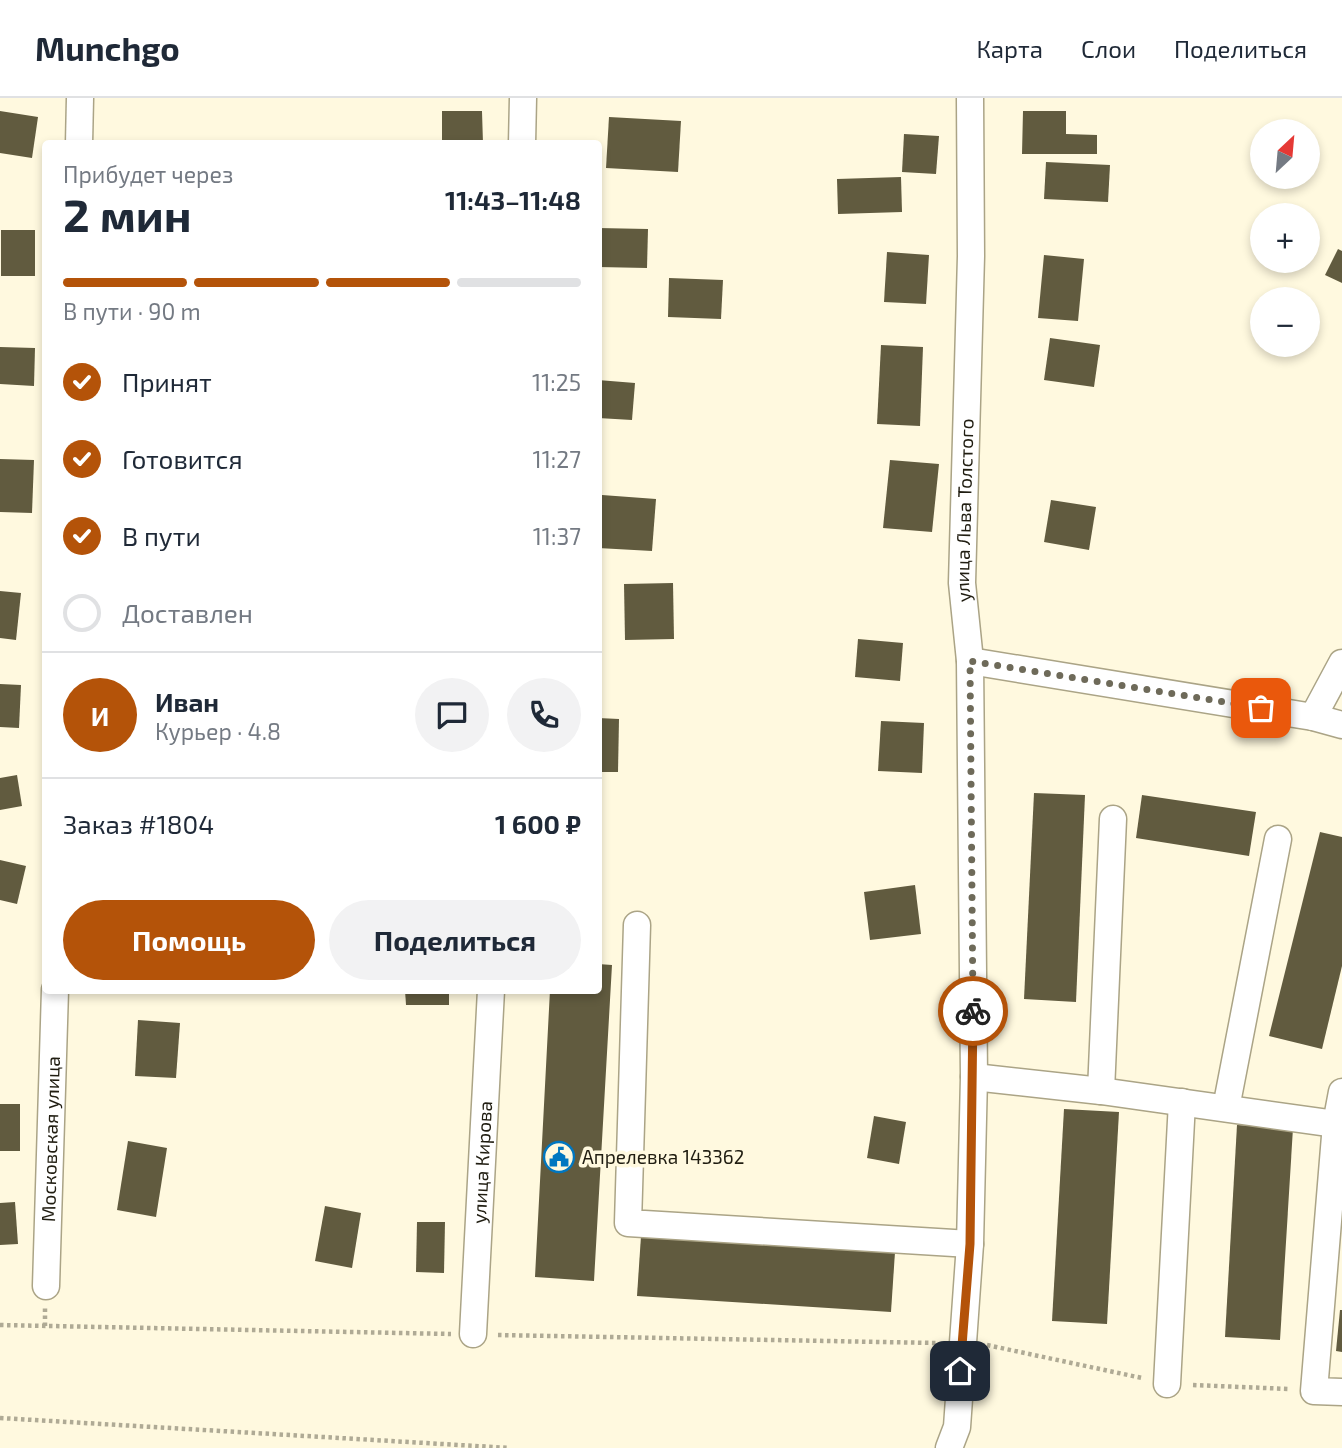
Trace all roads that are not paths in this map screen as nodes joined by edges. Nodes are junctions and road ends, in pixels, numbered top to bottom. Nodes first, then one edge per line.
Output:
1 (80, 98) edge
2 (523, 98) edge
3 (970, 98) edge
4 (79, 140) edge
5 (522, 140) edge
6 (970, 661) junction
7 (1342, 663) edge
8 (1314, 717) junction
9 (1342, 725) edge
10 (1113, 819) dead end
11 (1278, 839) dead end
12 (638, 925) dead end
13 (55, 994) edge
14 (491, 994) edge
15 (974, 1077) junction
16 (1101, 1091) junction
17 (1342, 1092) edge
18 (1182, 1102) junction
19 (1226, 1108) junction
20 (1339, 1124) edge
21 (970, 1244) junction
22 (1332, 1282) edge
23 (46, 1286) dead end
24 (474, 1334) road end
25 (1167, 1384) dead end
26 (1342, 1392) edge
27 (957, 1441) edge

1 - 4 street
2 - 5 street
3 - 6 street, улица Льва Толстого
6 - 8 street
6 - 15 street, улица Льва Толстого
7 - 8 street
8 - 9 street
10 - 16 street
11 - 19 street
12 - 21 street
13 - 23 street, Московская улица
14 - 24 street, улица Кирова
15 - 16 street
15 - 21 street, улица Льва Толстого
16 - 18 street
17 - 20 street
18 - 19 street
18 - 25 street
19 - 20 street
20 - 22 street
21 - 27 street, улица Льва Толстого
22 - 26 street

